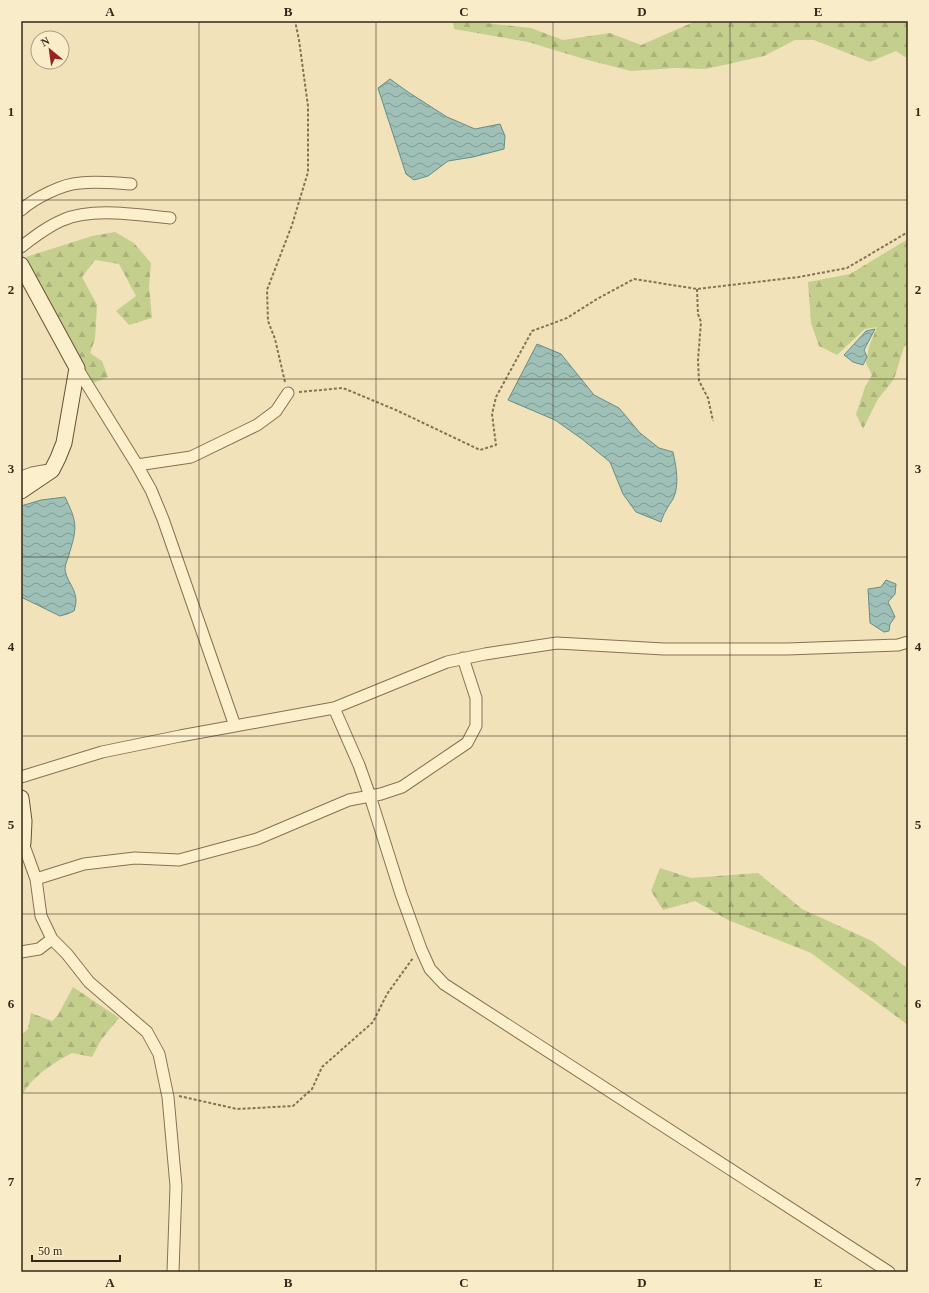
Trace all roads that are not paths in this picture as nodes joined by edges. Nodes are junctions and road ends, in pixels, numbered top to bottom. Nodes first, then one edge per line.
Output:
1 (130, 184) dead end
2 (21, 210) edge
3 (170, 218) dead end
4 (21, 246) edge
5 (21, 265) edge
6 (76, 368) junction
7 (288, 393) road end
8 (137, 465) junction
9 (52, 470) junction
10 (21, 477) edge
11 (21, 490) edge
12 (908, 642) edge
13 (463, 658) junction
14 (334, 708) junction
15 (235, 726) junction
16 (21, 777) edge
17 (370, 796) junction
18 (21, 798) edge
19 (22, 843) edge
20 (36, 879) junction
21 (52, 939) junction
22 (21, 952) edge
23 (173, 1272) edge
24 (889, 1272) edge

1 - 2 street
3 - 4 street
5 - 6 street
6 - 8 street
6 - 9 street
7 - 8 street
8 - 15 street
9 - 10 street
9 - 11 street
12 - 13 street
13 - 14 street
13 - 17 street
14 - 15 street
14 - 17 street
15 - 16 street
17 - 20 street
17 - 24 street
18 - 19 street
19 - 20 street
20 - 21 street
21 - 22 street
21 - 23 street

